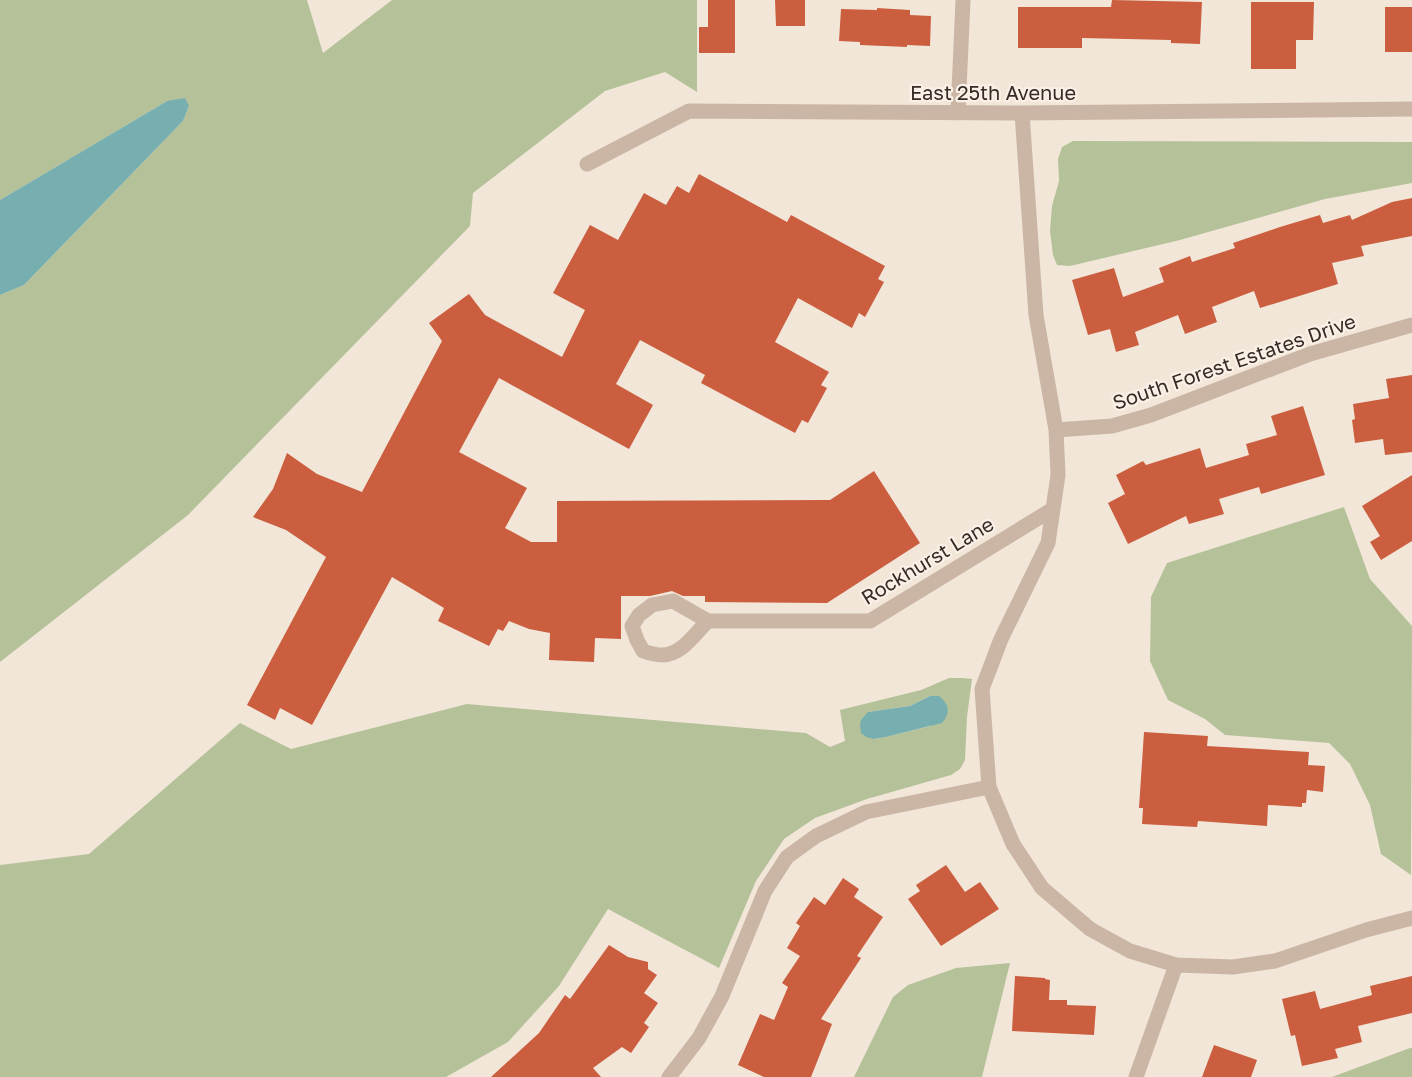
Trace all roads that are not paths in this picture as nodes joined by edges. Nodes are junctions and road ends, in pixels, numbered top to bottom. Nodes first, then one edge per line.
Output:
1 (963, 0) edge
2 (1412, 109) edge
3 (958, 113) junction
4 (1022, 113) junction
5 (587, 164) dead end
6 (1412, 326) edge
7 (1056, 430) junction
8 (1053, 509) junction
9 (708, 621) junction
10 (989, 788) junction
11 (1412, 918) edge
12 (1176, 965) junction
13 (669, 1077) edge
14 (1136, 1077) edge

1 - 3 street
2 - 4 street, East 25th Avenue
3 - 4 street, East 25th Avenue
3 - 5 street, East 25th Avenue
4 - 7 street
6 - 7 street, South Forest Estates Drive
7 - 8 street
8 - 9 street, Rockhurst Lane
8 - 10 street
9 - 9 street, Rockhurst Lane
10 - 12 street
10 - 13 street
11 - 12 street
12 - 14 street

